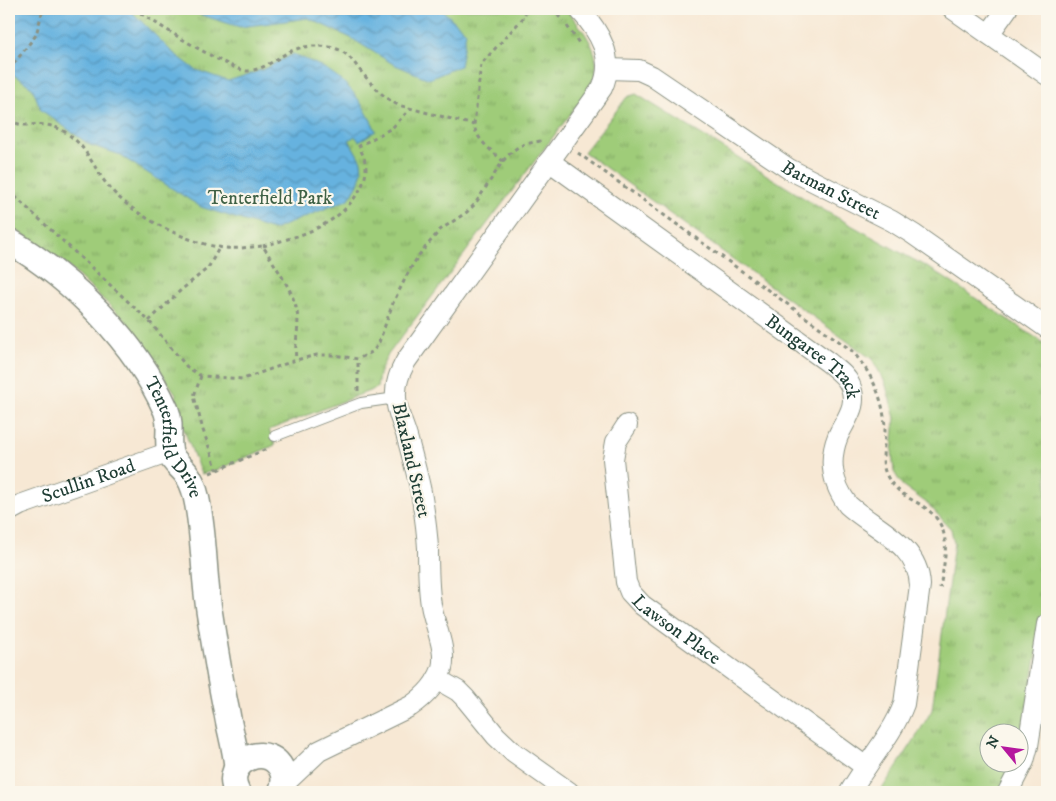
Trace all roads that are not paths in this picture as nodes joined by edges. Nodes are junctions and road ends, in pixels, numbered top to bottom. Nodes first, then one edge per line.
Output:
1 (579, 9) edge
2 (953, 9) edge
3 (1007, 9) edge
4 (989, 34) junction
5 (608, 68) junction
6 (1047, 75) edge
7 (549, 161) junction
8 (9, 241) edge
9 (1047, 328) edge
10 (396, 398) junction
11 (628, 425) dead end
12 (275, 436) road end
13 (170, 452) junction
14 (9, 511) edge
15 (1047, 624) edge
16 (437, 679) junction
17 (223, 693) junction
18 (319, 751) junction
19 (265, 756) junction
20 (866, 767) junction
21 (236, 778) edge
22 (283, 789) edge
23 (214, 792) edge
24 (569, 792) edge
25 (850, 792) edge
26 (1008, 792) edge

1 - 5 street
2 - 4 street
3 - 4 street
4 - 6 street
5 - 7 street, Blaxland Street
5 - 9 street, Batman Street
7 - 10 street, Blaxland Street
7 - 20 street, Bungaree Track
8 - 13 street, Tenterfield Drive
10 - 12 lane
10 - 16 street, Blaxland Street
11 - 20 street, Lawson Place
13 - 14 street, Scullin Road
13 - 17 street, Tenterfield Drive
15 - 26 street
16 - 18 street
16 - 24 street
17 - 19 street, Tenterfield Drive
17 - 21 street, Tenterfield Drive
18 - 19 street
18 - 22 street
19 - 21 street
19 - 22 street, Tenterfield Drive
20 - 25 street, Bungaree Track
21 - 23 street

